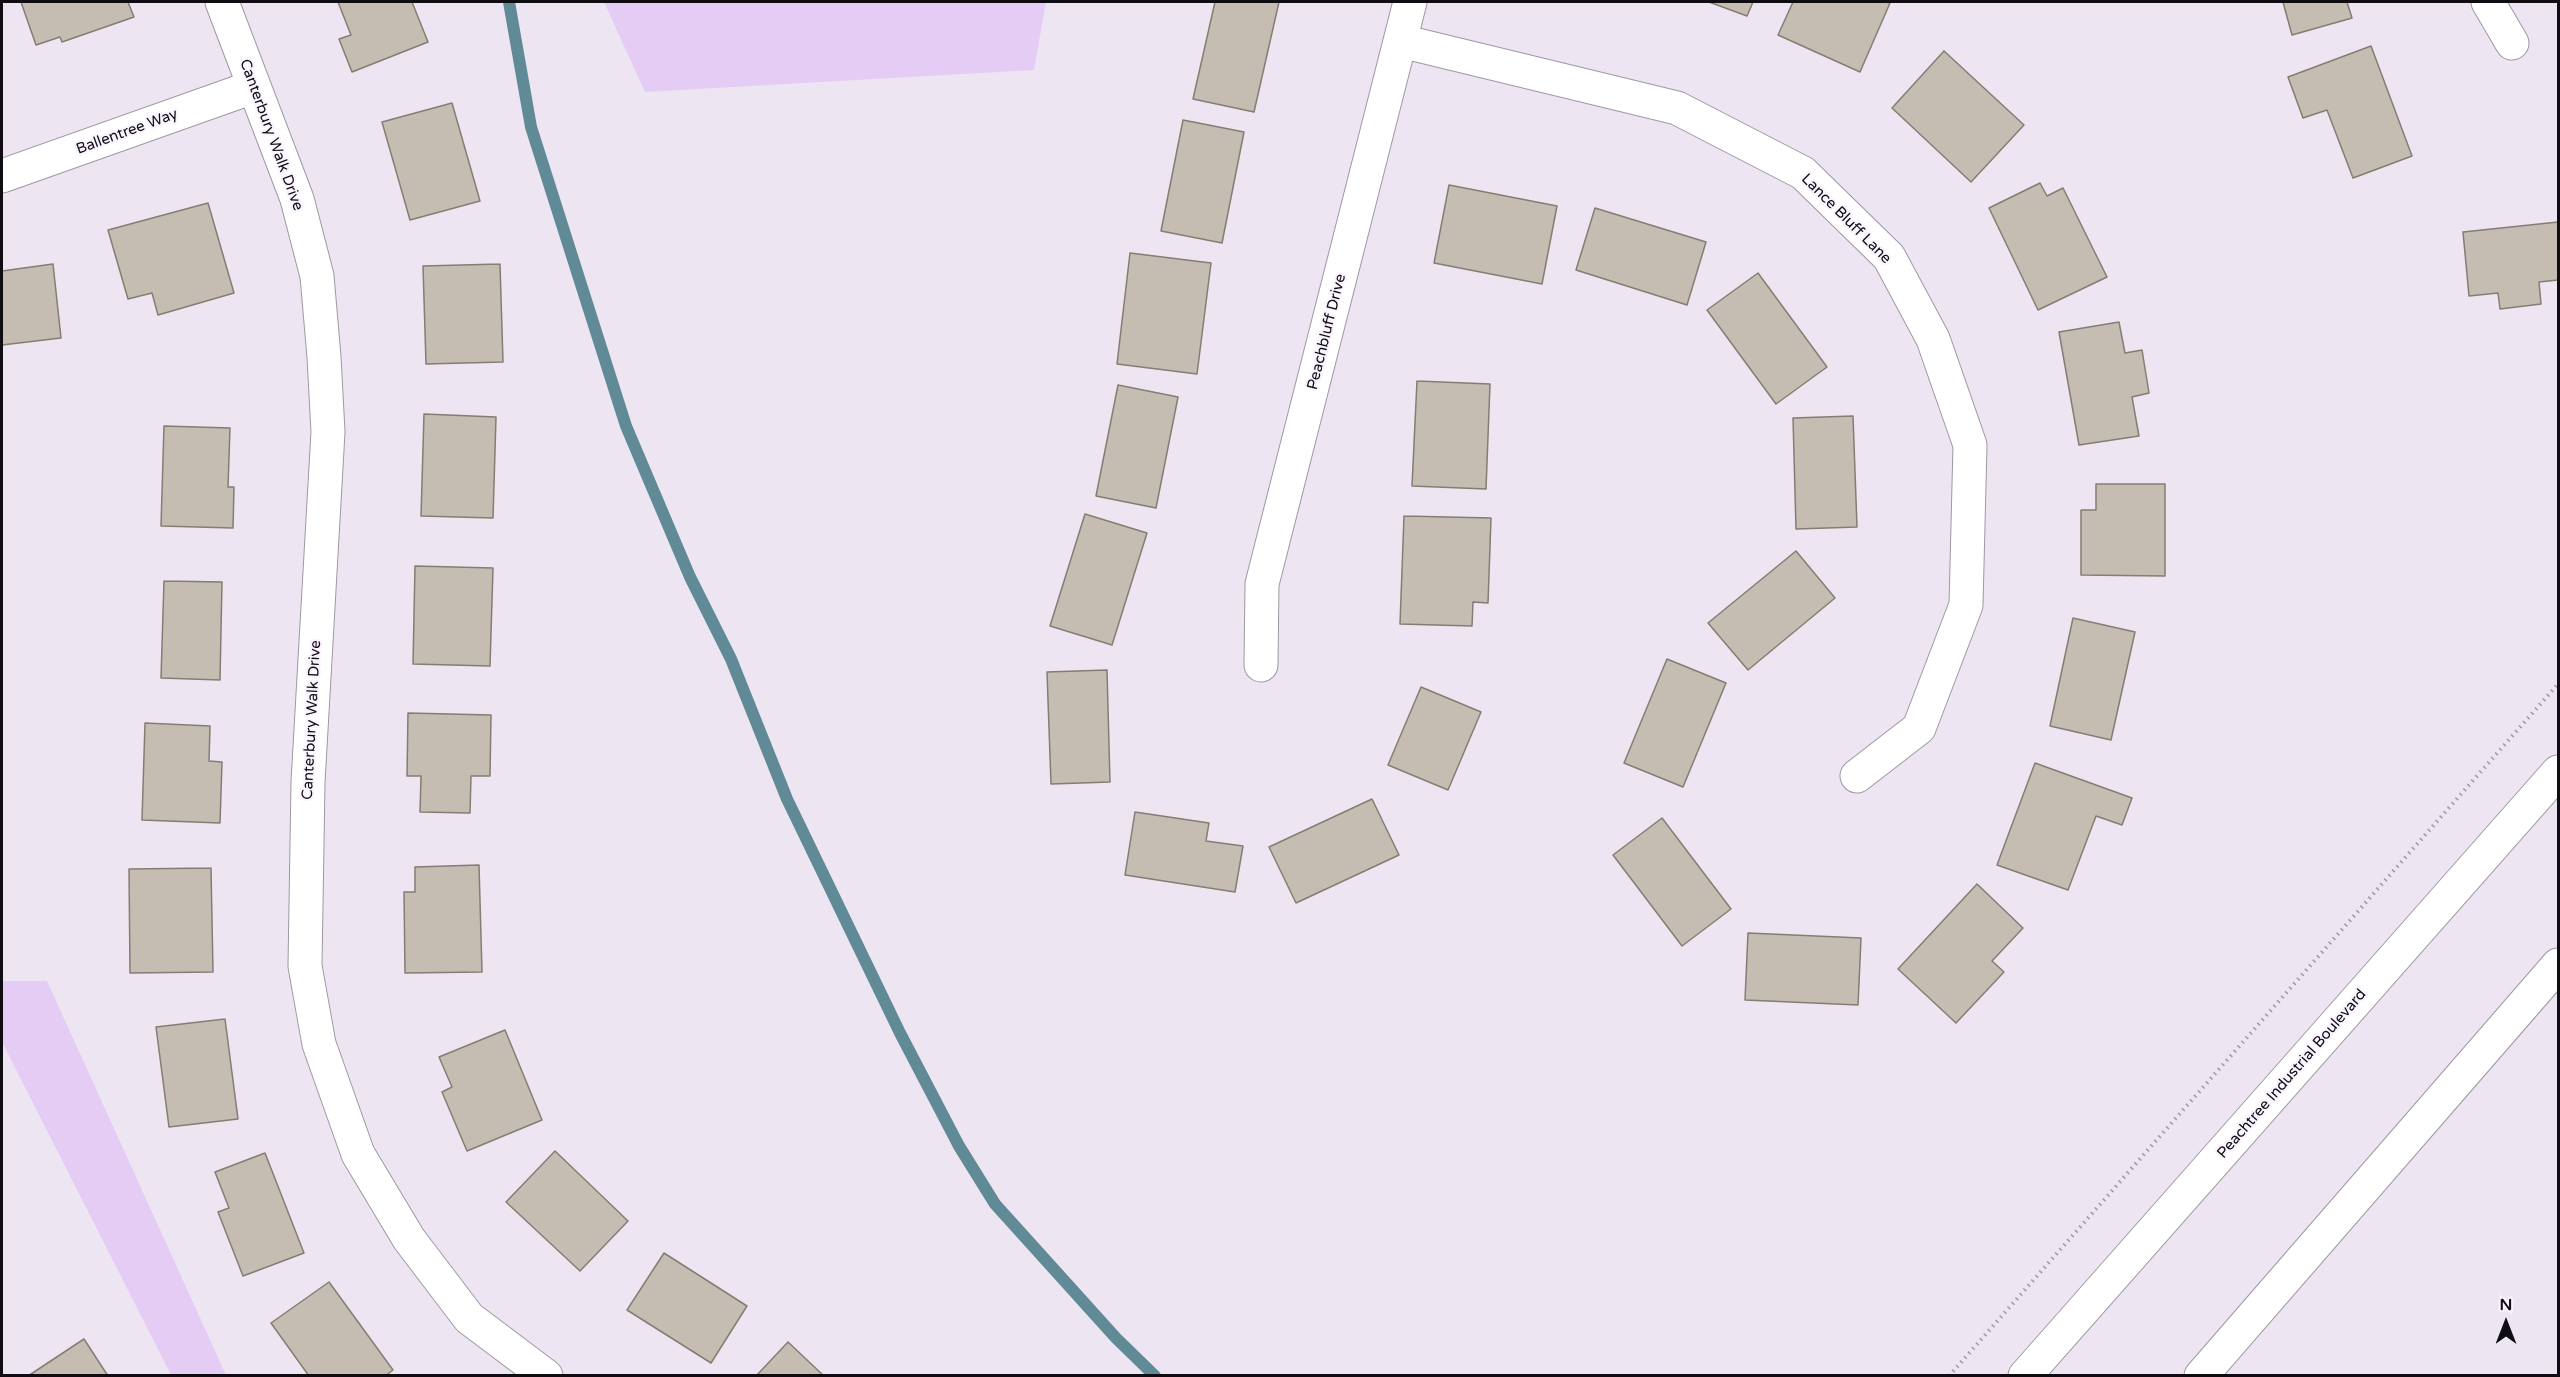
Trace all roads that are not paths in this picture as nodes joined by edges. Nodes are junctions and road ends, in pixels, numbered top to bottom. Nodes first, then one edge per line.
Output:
1 (222, 2) edge
2 (1410, 2) edge
3 (2488, 2) edge
4 (1401, 41) junction
5 (2511, 43) dead end
6 (253, 87) junction
7 (2, 176) edge
8 (1261, 665) dead end
9 (2559, 772) edge
10 (1857, 776) dead end
11 (2559, 965) edge
12 (546, 1376) edge
13 (2025, 1376) edge
14 (2201, 1376) edge

1 - 6 main road, Canterbury Walk Drive
2 - 4 main road, Peachbluff Drive
3 - 5 main road
4 - 8 main road, Peachbluff Drive
4 - 10 main road, Lance Bluff Lane
6 - 7 main road, Ballentree Way
6 - 12 main road, Canterbury Walk Drive
9 - 13 main road, Peachtree Industrial Boulevard
11 - 14 main road

